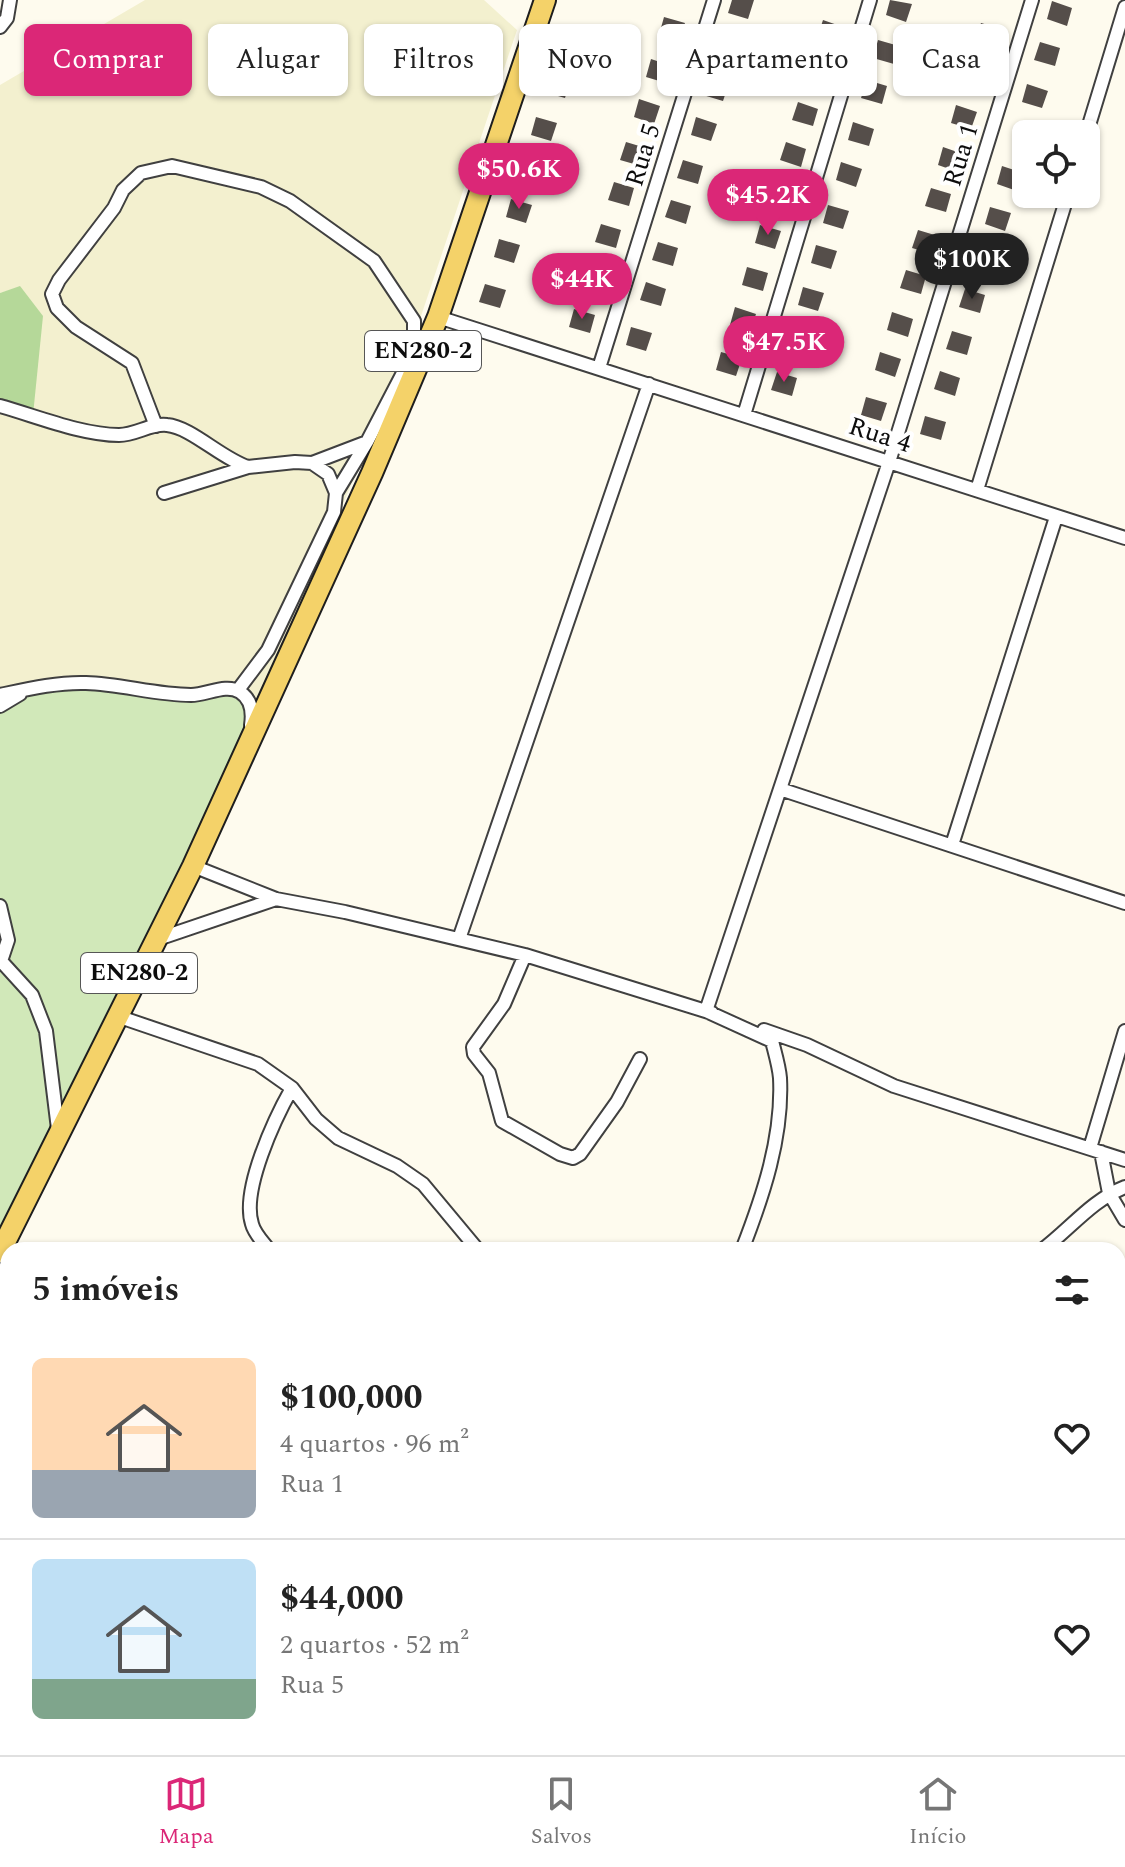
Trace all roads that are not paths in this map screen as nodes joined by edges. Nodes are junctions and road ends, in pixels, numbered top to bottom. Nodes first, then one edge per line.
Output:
1 (10, 0) edge
2 (545, 0) edge
3 (714, 0) edge
4 (870, 0) edge
5 (1032, 0) edge
6 (1125, 7) edge
7 (0, 27) edge
8 (1119, 47) edge
9 (1092, 120) edge
10 (1064, 208) edge
11 (438, 317) junction
12 (599, 368) junction
13 (649, 384) junction
14 (0, 406) edge
15 (744, 415) junction
16 (156, 426) junction
17 (367, 442) junction
18 (889, 462) junction
19 (312, 463) junction
20 (248, 467) junction
21 (977, 490) junction
22 (164, 493) dead end
23 (336, 493) junction
24 (1056, 517) junction
25 (1125, 538) edge
26 (30, 689) junction
27 (238, 690) junction
28 (0, 695) edge
29 (0, 706) edge
30 (248, 743) junction
31 (780, 789) junction
32 (952, 845) junction
33 (193, 866) junction
34 (276, 899) junction
35 (1125, 903) edge
36 (0, 906) edge
37 (156, 939) junction
38 (459, 939) junction
39 (525, 955) junction
40 (1, 962) edge
41 (706, 1011) junction
42 (117, 1016) junction
43 (1125, 1031) edge
44 (640, 1059) dead end
45 (292, 1088) junction
46 (59, 1132) junction
47 (1095, 1150) junction
48 (1125, 1160) edge
49 (1125, 1187) edge
50 (1109, 1193) junction
51 (1125, 1220) edge
52 (5, 1242) edge
53 (264, 1242) edge
54 (471, 1242) edge
55 (745, 1242) edge
56 (1051, 1242) edge

1 - 7 street
2 - 11 main road, EN280-2
3 - 12 street, Rua 5
4 - 15 street
5 - 18 street, Rua 1
6 - 8 street
8 - 9 street
10 - 21 street
11 - 12 street, Rua 4
11 - 30 main road, EN280-2
12 - 13 street, Rua 4
13 - 15 street, Rua 4
13 - 38 street
14 - 16 street
15 - 18 street, Rua 4
16 - 17 street
16 - 20 street
17 - 19 street
17 - 23 street
18 - 21 street, Rua 4
18 - 31 street, Rua 1
19 - 20 street
19 - 23 street
20 - 22 street
21 - 24 street, Rua 4
23 - 27 street
24 - 25 street, Rua 4
24 - 32 street
26 - 27 street
26 - 28 street
26 - 29 street
27 - 30 street
30 - 33 main road, EN280-2
31 - 32 street
31 - 41 street, Rua 1
32 - 35 street
33 - 34 street
33 - 37 main road, EN280-2
34 - 37 street
34 - 38 street
36 - 40 street
37 - 42 main road, EN280-2
38 - 39 street
39 - 41 street
39 - 44 street
40 - 46 street
41 - 47 street
41 - 55 street
42 - 45 street
42 - 46 main road, EN280-2
43 - 47 street
45 - 53 street
45 - 54 street
46 - 52 main road, EN280-2
47 - 48 street
47 - 50 street
49 - 50 street
50 - 51 street
50 - 56 street

